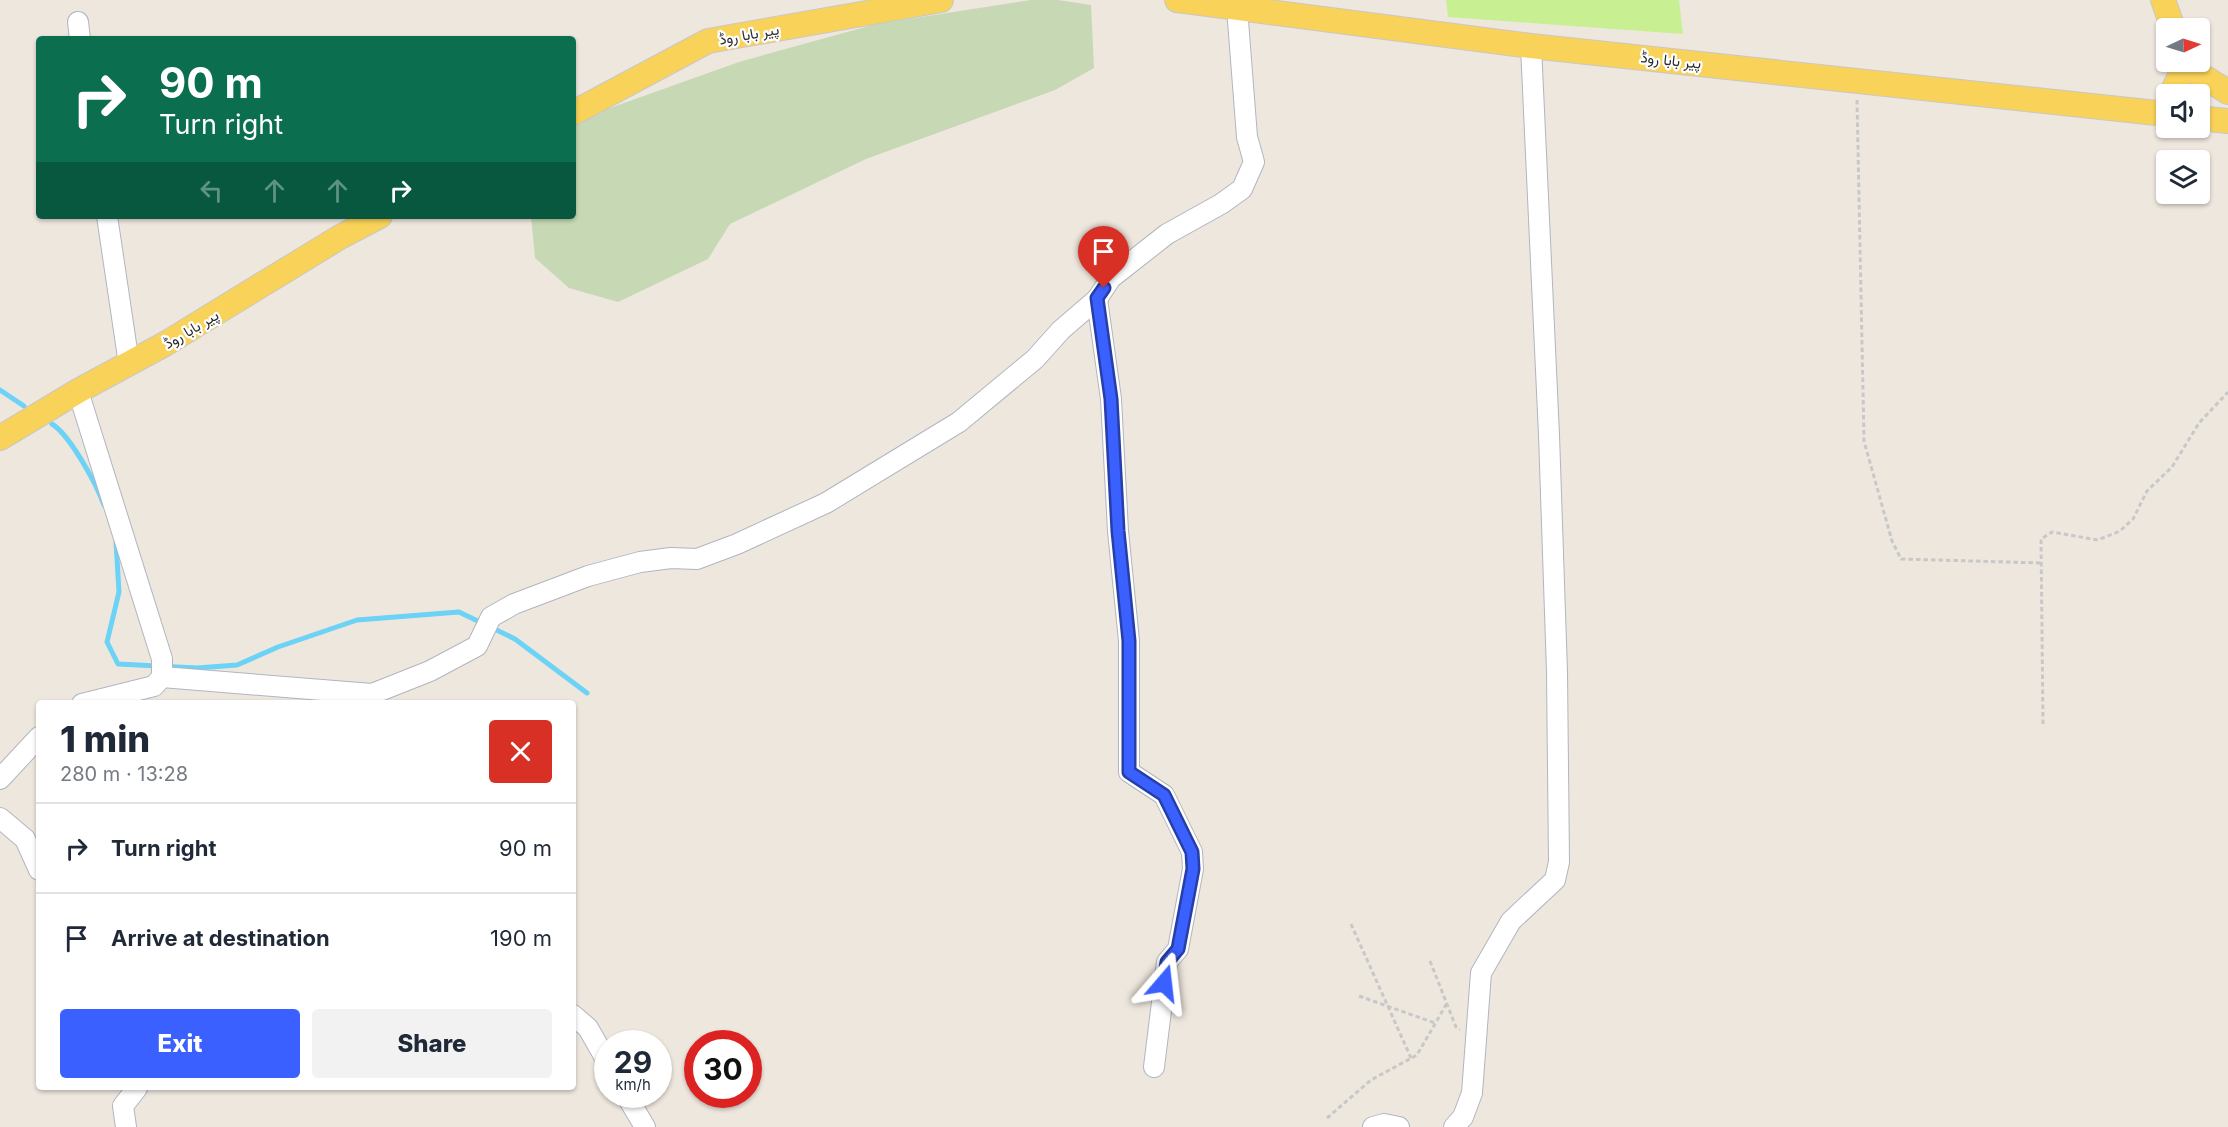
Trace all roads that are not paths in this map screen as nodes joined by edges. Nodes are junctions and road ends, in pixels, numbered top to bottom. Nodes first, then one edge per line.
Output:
1 (941, 0) edge
2 (1177, 0) edge
3 (2163, 0) edge
4 (1237, 8) junction
5 (2169, 18) edge
6 (1531, 46) junction
7 (2198, 72) edge
8 (2228, 92) edge
9 (2156, 108) edge
10 (576, 111) edge
11 (2210, 119) edge
12 (2228, 121) edge
13 (107, 219) edge
14 (374, 219) edge
15 (1097, 298) junction
16 (129, 364) junction
17 (78, 392) junction
18 (0, 438) edge
19 (162, 675) junction
20 (98, 700) edge
21 (36, 740) edge
22 (0, 779) edge
23 (0, 818) edge
24 (36, 863) edge
25 (576, 1018) edge
26 (594, 1038) edge
27 (1154, 1067) dead end
28 (135, 1090) edge
29 (634, 1108) edge
30 (126, 1127) edge
31 (645, 1127) edge
32 (1373, 1127) edge
33 (1399, 1127) edge
34 (1454, 1127) edge

1 - 10 main road, پیر بابا روڈ
2 - 4 main road, پیر بابا روڈ
3 - 5 main road
4 - 6 main road, پیر بابا روڈ
4 - 15 street
6 - 9 main road, پیر بابا روڈ
6 - 34 street
7 - 8 main road
11 - 12 main road
13 - 16 street
14 - 16 main road, پیر بابا روڈ
15 - 19 street
15 - 27 street
16 - 17 main road, پیر بابا روڈ
17 - 18 main road, پیر بابا روڈ
17 - 19 street
19 - 20 street
21 - 22 street
23 - 24 street
25 - 26 street
28 - 30 street
29 - 31 street
32 - 33 street

